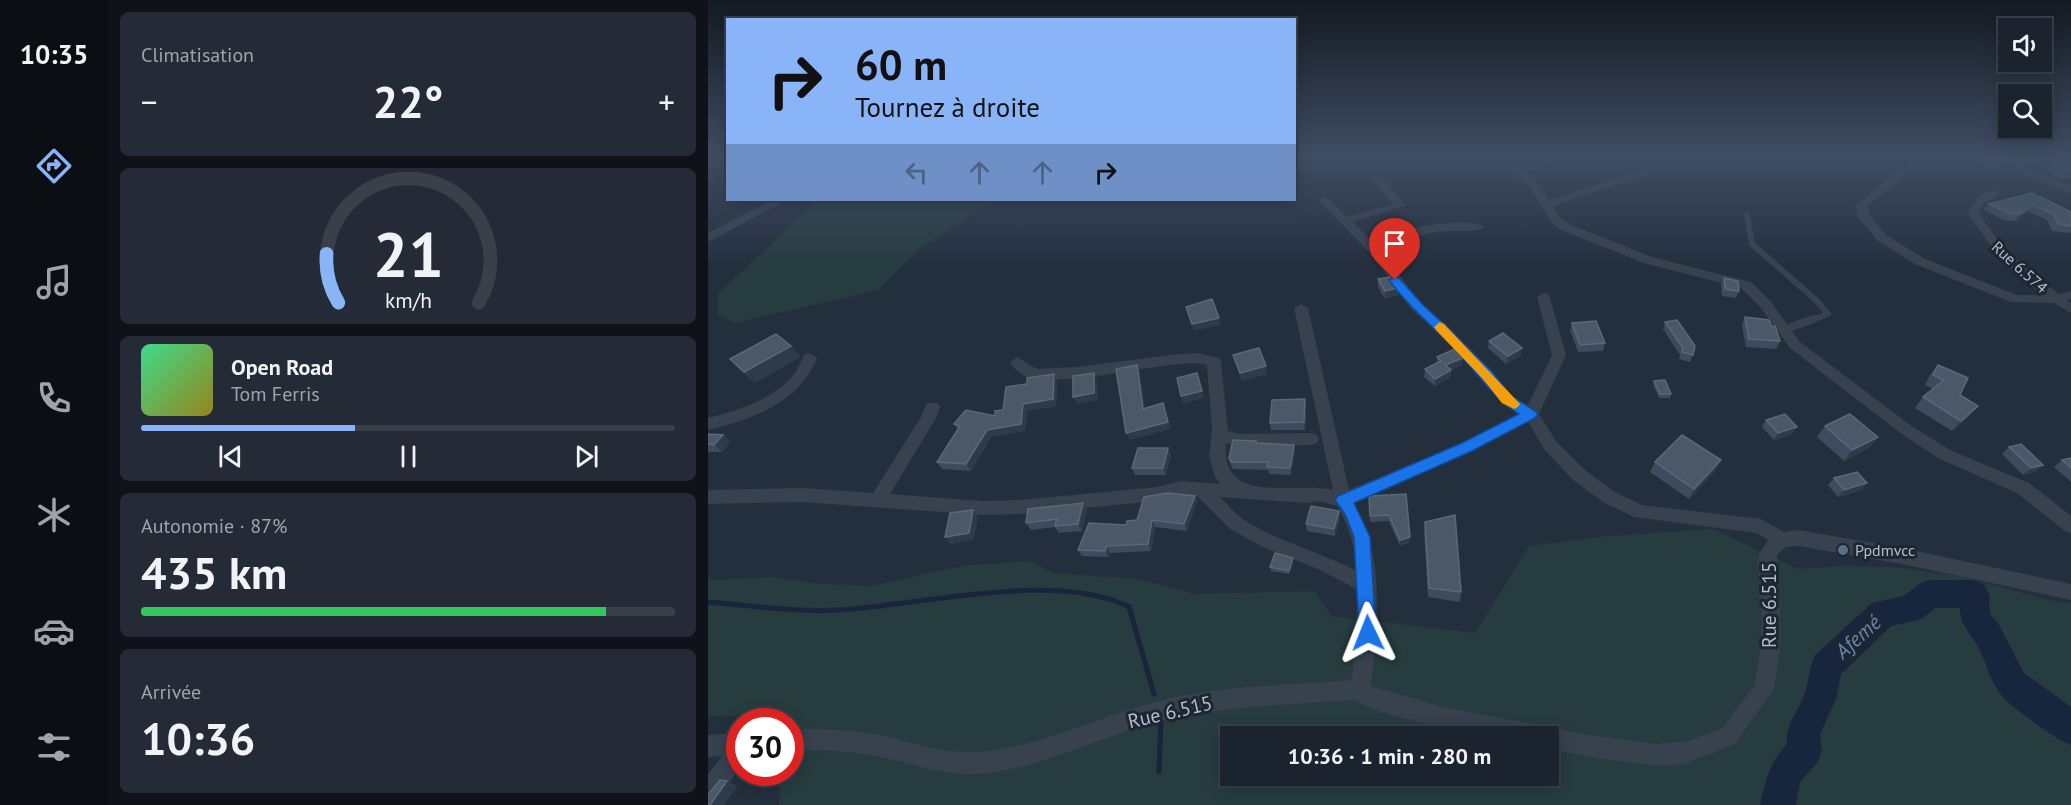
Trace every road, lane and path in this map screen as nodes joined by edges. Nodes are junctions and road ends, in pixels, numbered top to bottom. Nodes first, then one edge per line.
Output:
1 (1389, 193) edge
2 (1538, 193) edge
3 (1579, 193) edge
4 (1877, 193) edge
5 (1994, 193) dead end
6 (1324, 200) dead end
7 (779, 201) edge
8 (1545, 205) junction
9 (1747, 215) dead end
10 (1345, 221) junction
11 (1478, 227) dead end
12 (708, 238) edge
13 (1374, 250) junction
14 (2071, 295) edge
15 (1545, 297) dead end
16 (2056, 299) junction
17 (1301, 308) dead end
18 (2071, 309) edge
19 (1784, 330) junction
20 (810, 358) dead end
21 (1017, 362) dead end
22 (932, 407) dead end
23 (1531, 414) junction
24 (708, 424) edge
25 (1220, 435) junction
26 (1311, 439) dead end
27 (1201, 489) junction
28 (1242, 491) junction
29 (708, 497) edge
30 (1343, 500) junction
31 (876, 502) junction
32 (2071, 526) edge
33 (1782, 540) junction
34 (1366, 585) junction
35 (2071, 592) edge
36 (1361, 689) junction
37 (1495, 726) edge
38 (1559, 739) edge
39 (804, 740) edge
40 (726, 745) edge
41 (708, 746) edge
42 (726, 767) edge
43 (708, 792) edge

1 - 10 street
2 - 8 street
3 - 8 street
4 - 16 street
5 - 16 street, Rue 6.574
6 - 10 street
7 - 12 street
8 - 19 street
9 - 19 lane
10 - 13 street
11 - 13 street
13 - 23 street
14 - 16 street
15 - 23 street
16 - 18 street, Rue 6.574
17 - 30 street
19 - 32 street
20 - 24 street
21 - 25 street
22 - 31 street
23 - 30 street
23 - 33 street
25 - 26 street
25 - 28 street
27 - 28 street
27 - 31 street
27 - 34 street
28 - 30 street
29 - 31 street
30 - 34 street
33 - 35 street, Rue 6.515
33 - 38 street, Rue 6.515
34 - 36 street
36 - 37 street, Rue 6.515
36 - 39 street, Rue 6.515
40 - 41 street
42 - 43 street

